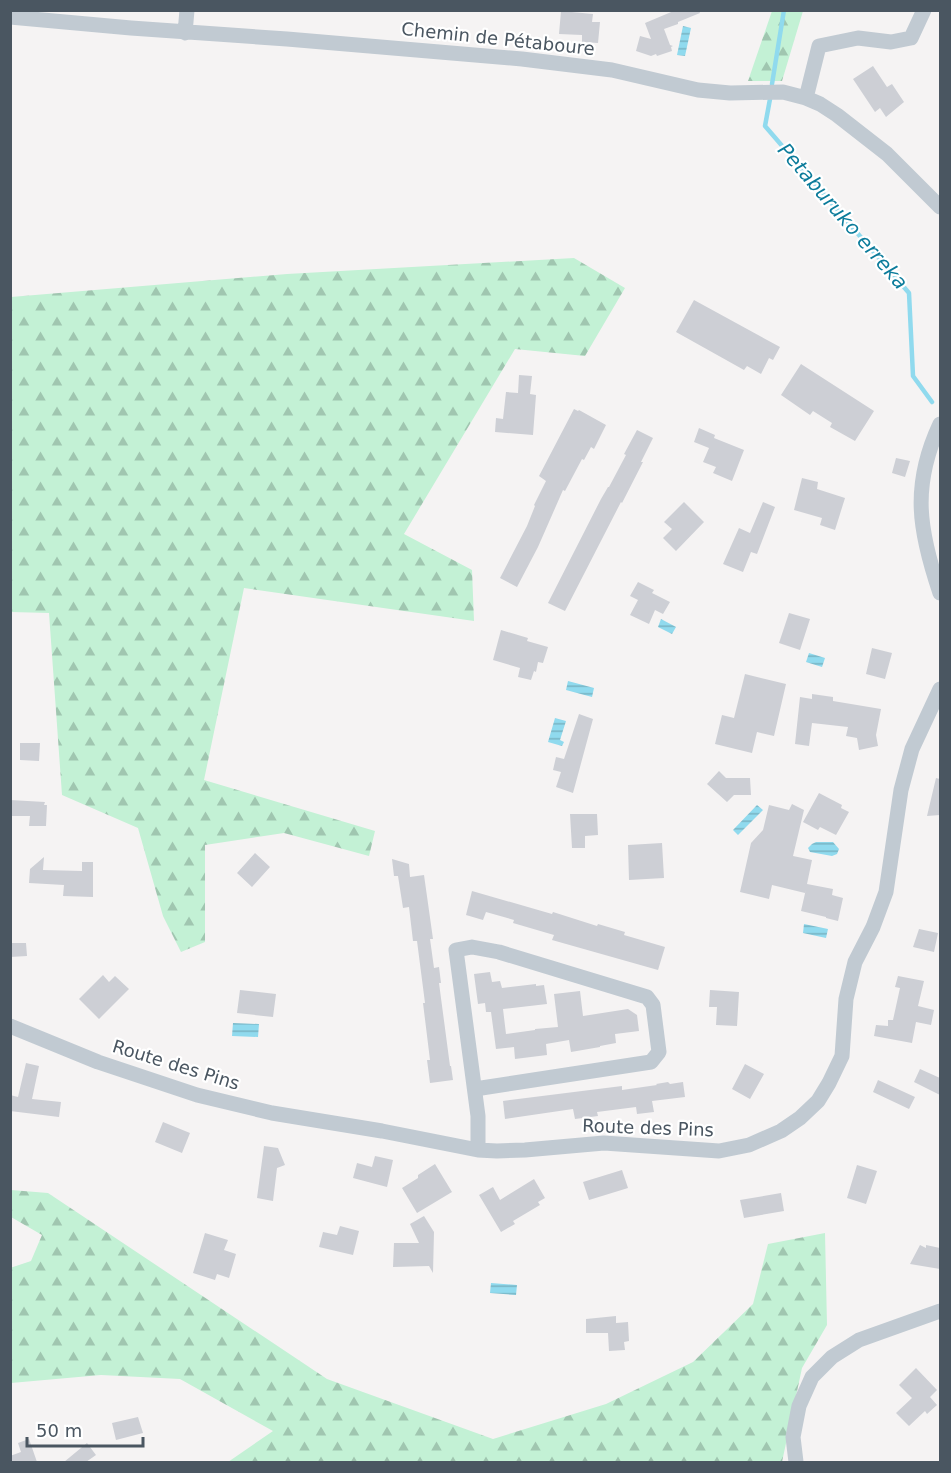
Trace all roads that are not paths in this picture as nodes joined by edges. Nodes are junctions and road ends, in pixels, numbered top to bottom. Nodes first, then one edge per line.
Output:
1 (187, 10) edge
2 (924, 10) edge
3 (10, 16) edge
4 (185, 33) junction
5 (807, 98) junction
6 (940, 207) edge
7 (940, 424) edge
8 (940, 593) edge
9 (940, 689) edge
10 (10, 1026) edge
11 (475, 1089) junction
12 (478, 1150) junction
13 (940, 1311) edge
14 (796, 1462) edge

1 - 4 street
2 - 5 street
3 - 4 street, Chemin de Pétaboure
4 - 5 street, Chemin de Pétaboure
5 - 6 street, Chemin de Pétaboure
7 - 8 street
9 - 12 street, Route des Pins
10 - 12 street, Route des Pins
11 - 11 street
11 - 12 street
13 - 14 street

